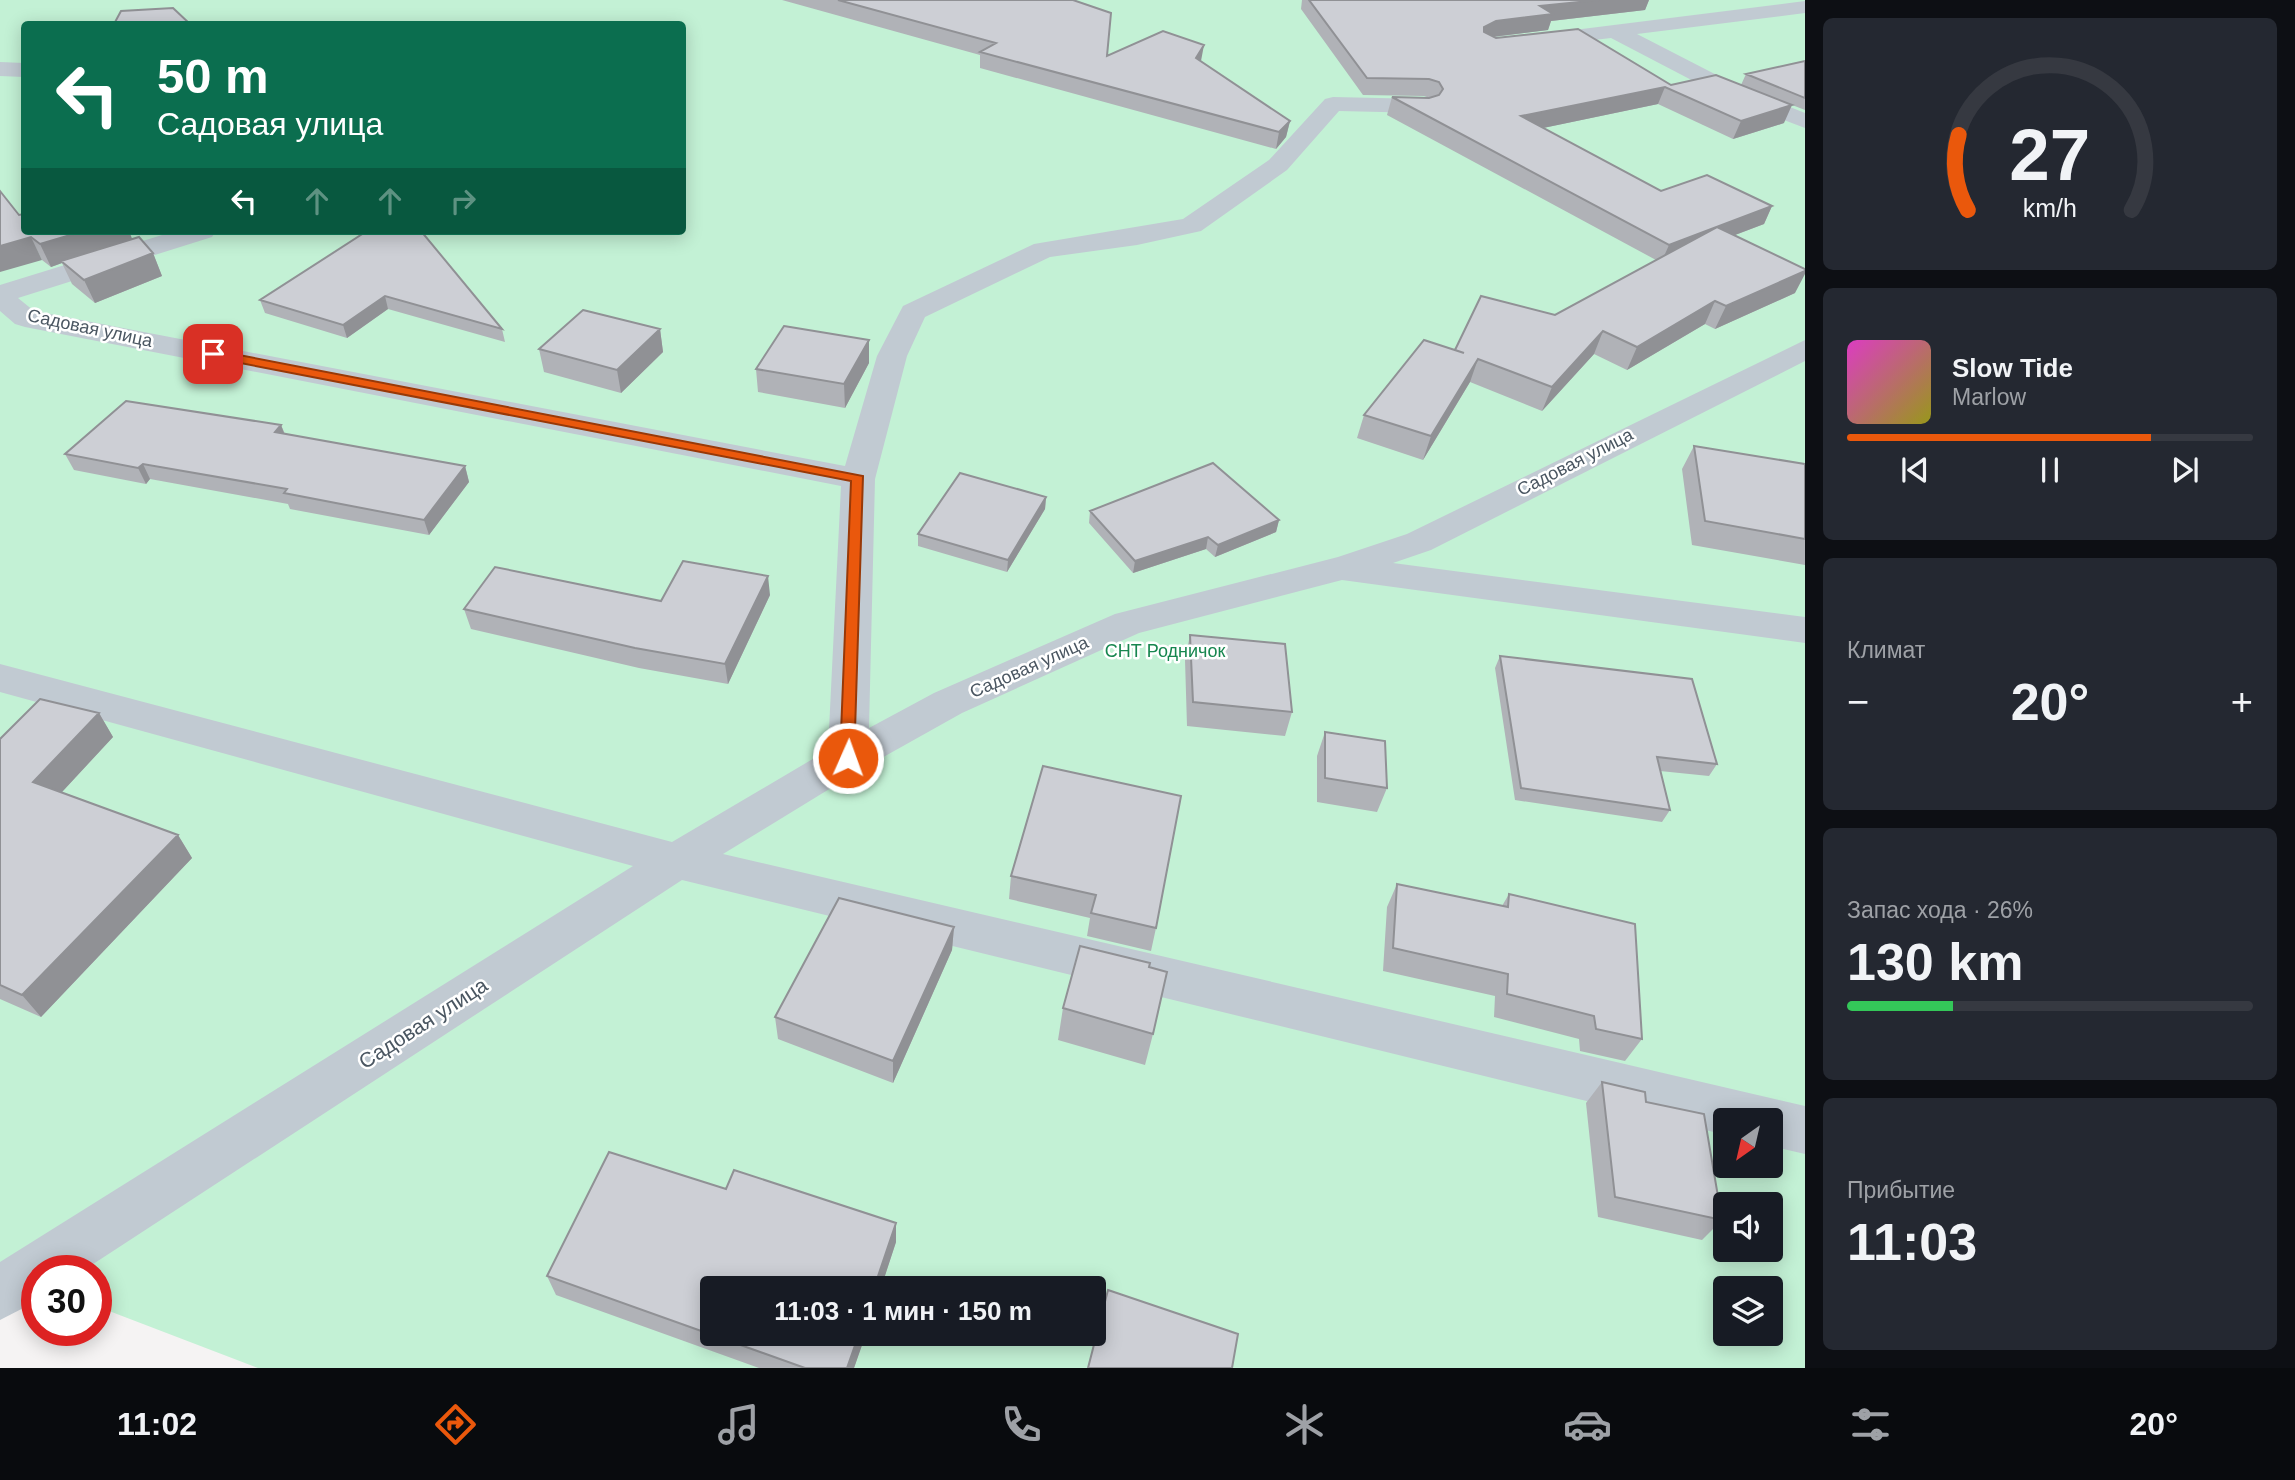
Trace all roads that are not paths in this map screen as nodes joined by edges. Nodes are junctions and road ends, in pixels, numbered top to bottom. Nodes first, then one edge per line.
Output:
1 (1805, 7) edge
2 (1614, 31) junction
3 (1518, 43) edge
4 (0, 69) edge
5 (21, 70) edge
6 (1424, 106) edge
7 (1805, 121) edge
8 (190, 235) edge
9 (0, 295) edge
10 (1805, 349) edge
11 (858, 479) junction
12 (1342, 568) junction
13 (1805, 629) edge
14 (0, 678) edge
15 (848, 758) junction
16 (677, 861) junction
17 (1713, 1108) edge
18 (1783, 1125) edge
19 (1805, 1130) edge
20 (0, 1293) edge

1 - 2 street
2 - 3 street
2 - 7 street
4 - 5 street
6 - 11 street
8 - 9 street
9 - 11 street, Садовая улица
10 - 12 street, Садовая улица
11 - 15 street
12 - 13 street, Садовая улица
12 - 15 street, Садовая улица
14 - 16 street
15 - 16 street, Садовая улица
16 - 17 street
16 - 20 street, Садовая улица
18 - 19 street

